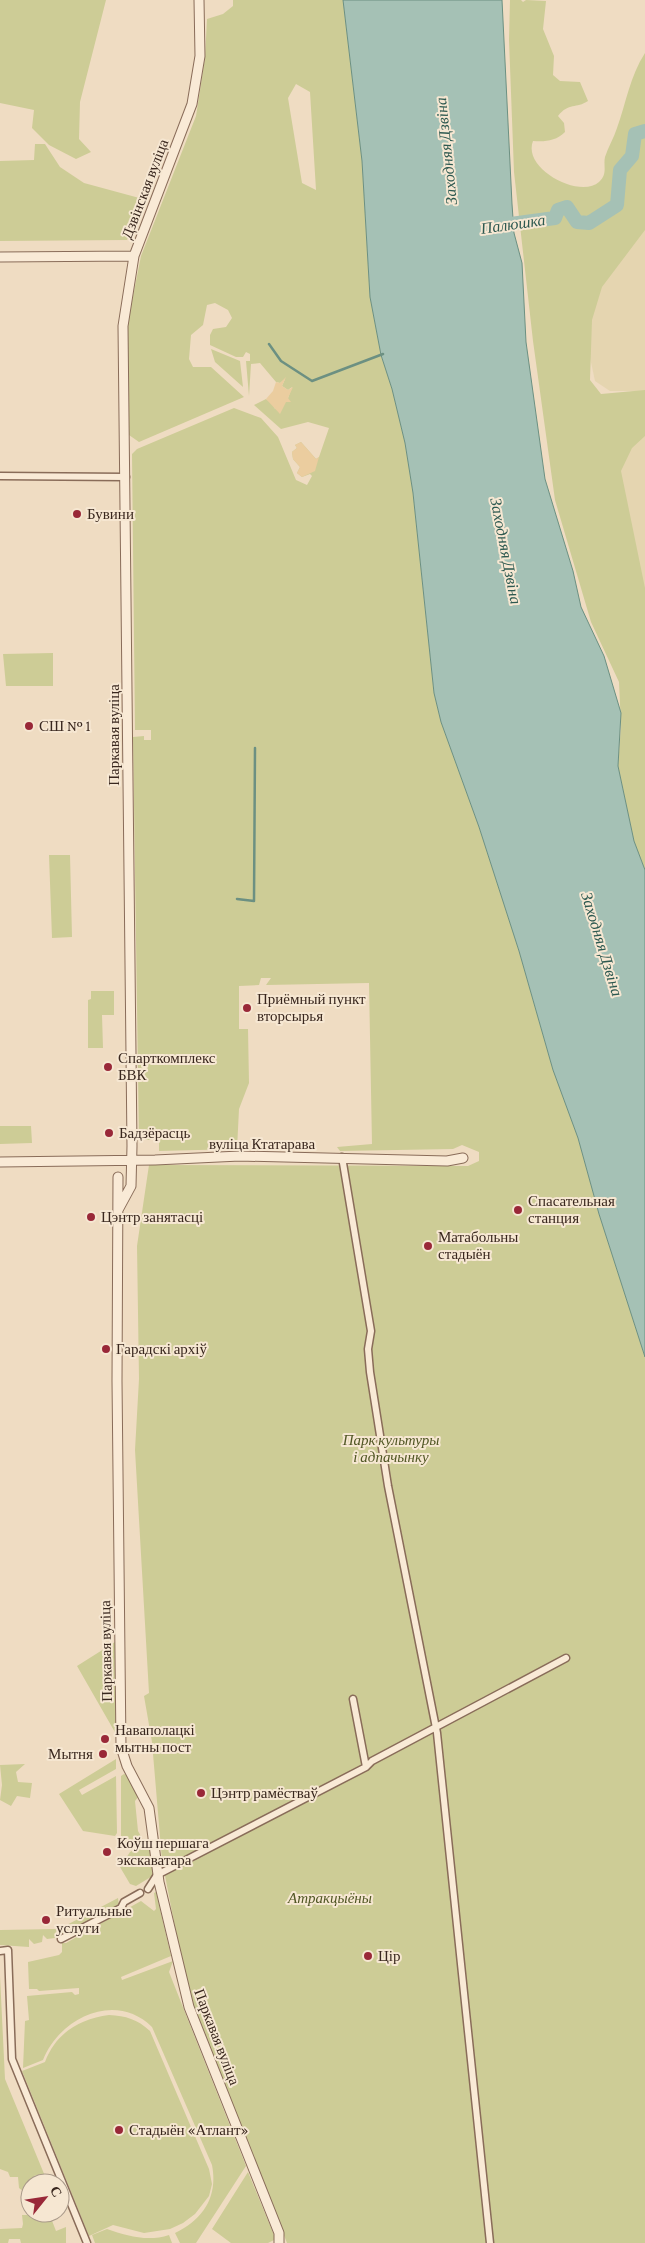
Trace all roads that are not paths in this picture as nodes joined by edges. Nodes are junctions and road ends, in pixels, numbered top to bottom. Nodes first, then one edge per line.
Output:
1 (199, 0) edge
2 (134, 256) junction
3 (0, 257) edge
4 (0, 476) edge
5 (126, 477) junction
6 (342, 1157) junction
7 (463, 1158) dead end
8 (132, 1159) junction
9 (0, 1162) edge
10 (118, 1177) dead end
11 (118, 1210) junction
12 (566, 1658) dead end
13 (353, 1699) dead end
14 (435, 1726) junction
15 (366, 1767) junction
16 (157, 1875) junction
17 (148, 1888) dead end
18 (140, 1893) dead end
19 (61, 1939) dead end
20 (0, 1951) edge
21 (87, 2243) edge
22 (279, 2243) edge
23 (490, 2243) edge

1 - 2 street, Дзвінская вуліца
2 - 3 street, Дзвінская вуліца
2 - 5 street, Паркавая вуліца
4 - 5 street
5 - 8 street, Паркавая вуліца
6 - 7 street, вуліца Ктатарава
6 - 8 street, вуліца Ктатарава
6 - 14 street
8 - 9 street, вуліца Ктатарава
8 - 11 street, Паркавая вуліца
10 - 11 street, Паркавая вуліца
11 - 16 street, Паркавая вуліца
12 - 14 street
13 - 15 street
14 - 15 street
14 - 23 street
15 - 16 street
16 - 17 street
16 - 22 street, Паркавая вуліца
18 - 19 street
20 - 21 street

